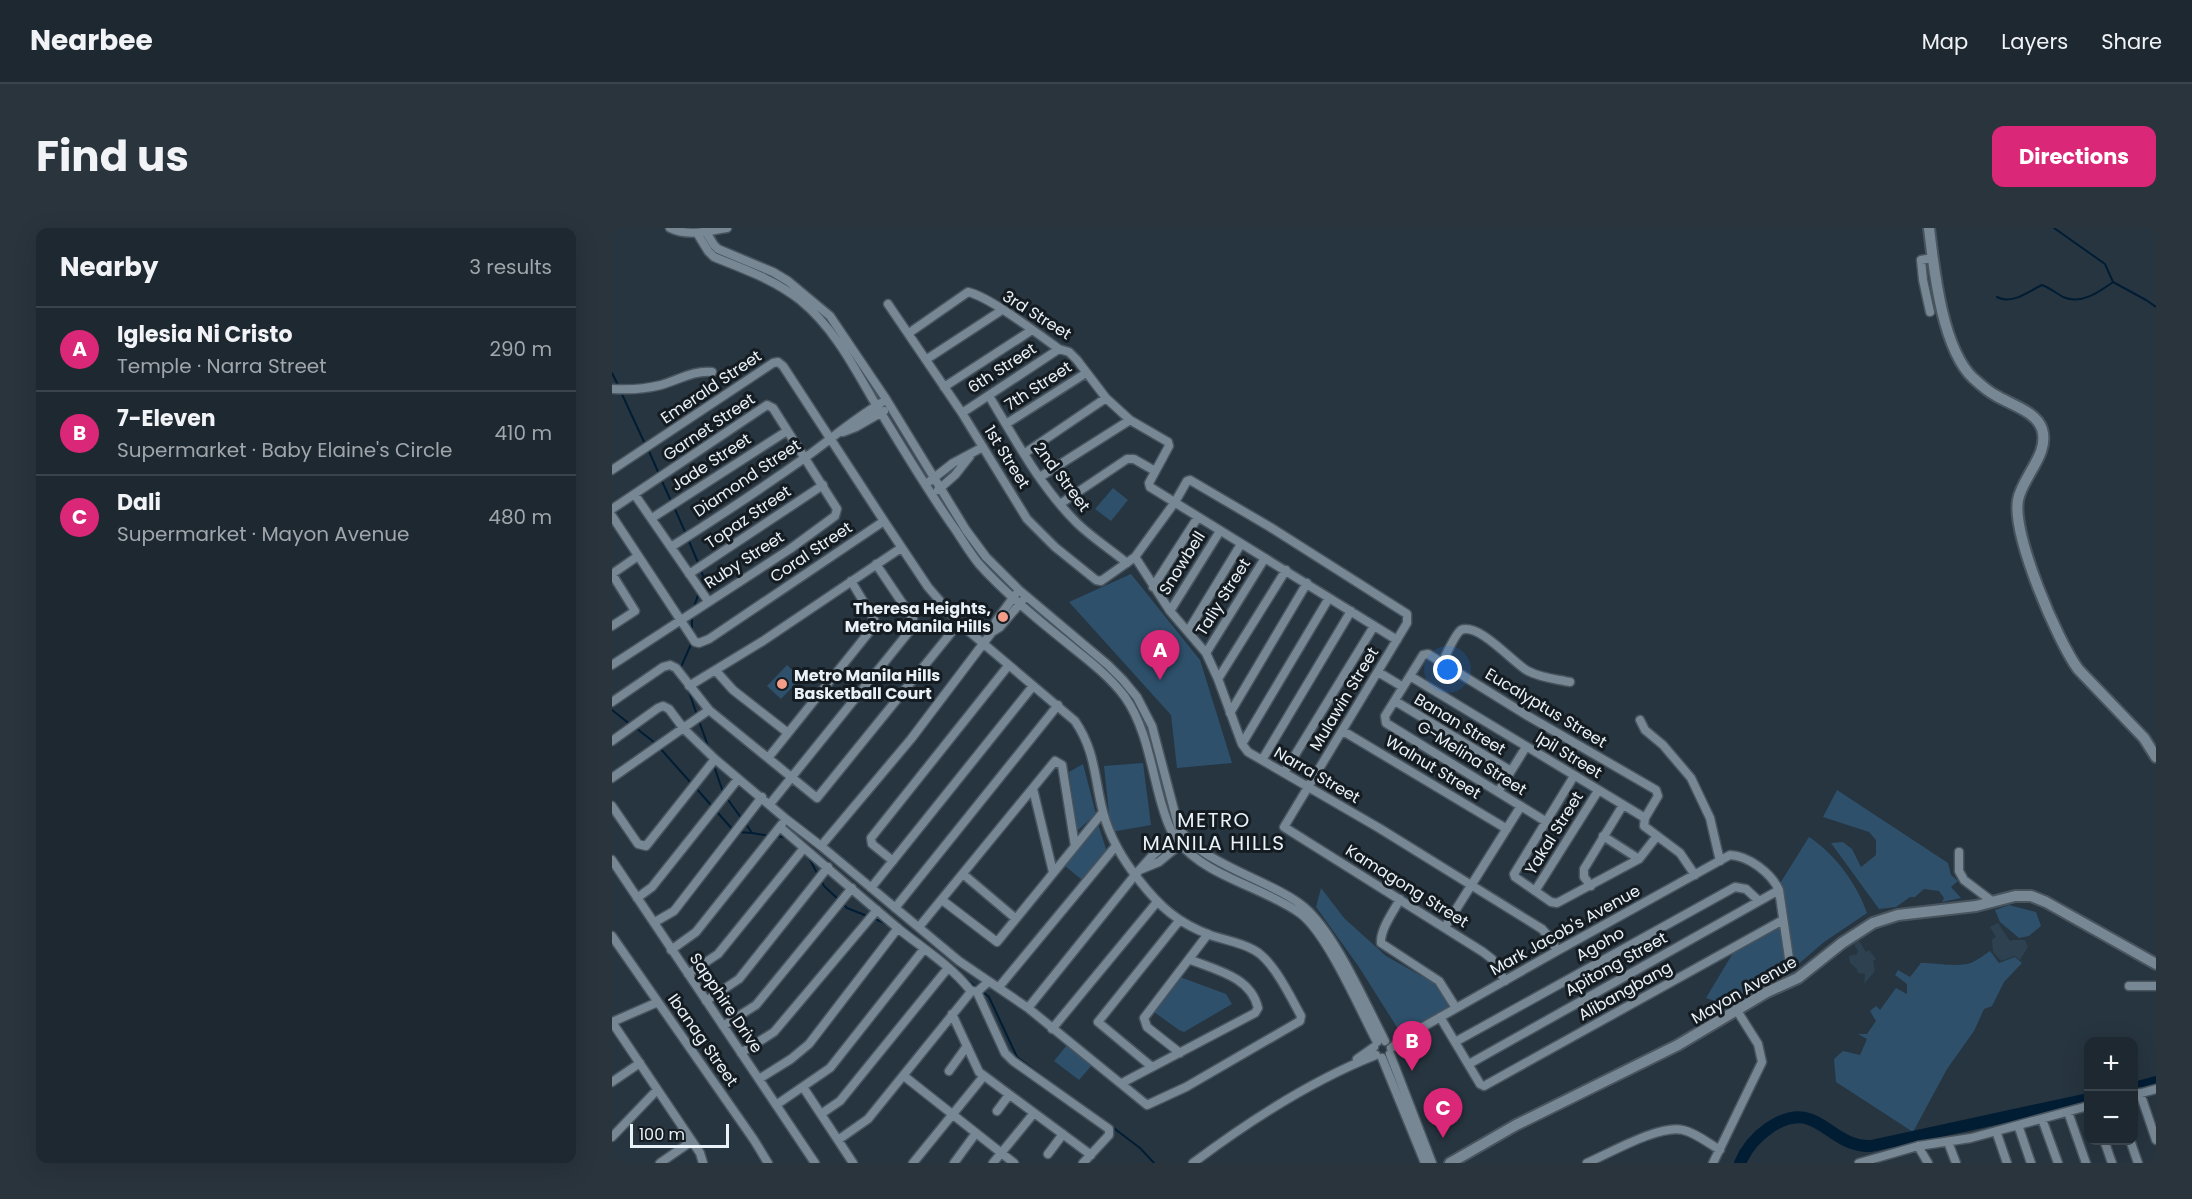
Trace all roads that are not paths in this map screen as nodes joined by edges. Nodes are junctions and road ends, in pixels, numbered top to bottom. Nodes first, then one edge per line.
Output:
1 (670, 228) edge
2 (727, 228) edge
3 (1929, 228) edge
4 (702, 232) junction
5 (1932, 258) junction
6 (888, 304) dead end
7 (1002, 310) junction
8 (1930, 312) dead end
9 (1032, 330) junction
10 (909, 333) junction
11 (1059, 349) junction
12 (927, 359) junction
13 (712, 372) dead end
14 (1086, 373) junction
15 (944, 387) junction
16 (612, 389) edge
17 (989, 396) junction
18 (1106, 398) junction
19 (888, 403) junction
20 (879, 409) junction
21 (962, 413) junction
22 (1130, 420) junction
23 (1006, 424) junction
24 (787, 431) junction
25 (831, 439) junction
26 (983, 447) junction
27 (1024, 453) junction
28 (970, 455) junction
29 (805, 458) junction
30 (612, 470) edge
31 (1155, 471) junction
32 (1040, 477) junction
33 (935, 478) junction
34 (823, 485) junction
35 (925, 485) junction
36 (940, 488) junction
37 (635, 495) junction
38 (932, 495) junction
39 (1175, 502) junction
40 (1060, 504) junction
41 (612, 509) edge
42 (612, 516) edge
43 (1198, 517) junction
44 (652, 518) junction
45 (884, 521) junction
46 (1220, 531) junction
47 (1241, 544) junction
48 (671, 547) junction
49 (901, 548) junction
50 (638, 556) junction
51 (1135, 557) junction
52 (1265, 558) junction
53 (1127, 563) junction
54 (876, 564) junction
55 (1286, 570) junction
56 (612, 574) edge
57 (689, 574) junction
58 (851, 581) junction
59 (1307, 583) junction
60 (1153, 587) junction
61 (1023, 593) junction
62 (1329, 598) junction
63 (708, 601) junction
64 (1016, 601) junction
65 (1170, 611) junction
66 (1351, 611) junction
67 (680, 620) junction
68 (959, 622) junction
69 (612, 626) edge
70 (1374, 626) junction
71 (1188, 631) junction
72 (1397, 640) junction
73 (982, 645) junction
74 (1206, 652) junction
75 (1442, 663) junction
76 (612, 665) edge
77 (1008, 666) junction
78 (716, 672) junction
79 (1378, 672) junction
80 (1410, 676) junction
81 (1218, 679) junction
82 (1570, 682) dead end
83 (689, 686) junction
84 (1033, 686) junction
85 (1403, 687) junction
86 (1395, 701) junction
87 (612, 702) edge
88 (1058, 705) junction
89 (709, 710) junction
90 (1230, 713) junction
91 (1385, 720) joint
92 (1640, 720) dead end
93 (684, 729) junction
94 (1343, 731) junction
95 (788, 733) junction
96 (612, 741) edge
97 (1242, 744) junction
98 (1526, 747) junction
99 (2156, 757) edge
100 (768, 758) junction
101 (714, 759) junction
102 (1262, 760) junction
103 (1511, 771) junction
104 (1284, 773) junction
105 (1574, 776) junction
106 (612, 778) edge
107 (793, 778) junction
108 (738, 779) junction
109 (1308, 787) junction
110 (1033, 789) junction
111 (1598, 791) junction
112 (1498, 792) junction
113 (762, 797) junction
114 (770, 804) junction
115 (1623, 805) junction
116 (612, 806) edge
117 (1521, 806) junction
118 (1103, 812) junction
119 (1645, 818) junction
120 (786, 819) junction
121 (1545, 821) junction
122 (780, 827) junction
123 (1284, 827) joint
124 (1507, 829) junction
125 (1178, 834) junction
126 (1603, 836) junction
127 (1657, 836) junction
128 (1183, 842) junction
129 (821, 846) junction
130 (1075, 846) junction
131 (1115, 847) junction
132 (804, 848) junction
133 (1959, 852) dead end
134 (1639, 859) junction
135 (612, 860) edge
136 (893, 861) junction
137 (1720, 861) junction
138 (828, 867) junction
139 (1053, 872) junction
140 (1138, 872) junction
141 (963, 874) junction
142 (1695, 875) junction
143 (1472, 885) junction
144 (1591, 886) junction
145 (852, 888) junction
146 (871, 888) junction
147 (1779, 890) junction
148 (1535, 891) junction
149 (637, 898) junction
150 (1400, 899) junction
151 (942, 900) junction
152 (1759, 901) junction
153 (1157, 902) junction
154 (1993, 902) junction
155 (895, 908) junction
156 (876, 909) junction
157 (1015, 918) junction
158 (1783, 920) junction
159 (1179, 921) junction
160 (655, 922) junction
161 (919, 927) junction
162 (1445, 927) junction
163 (898, 928) junction
164 (1209, 934) junction
165 (612, 936) edge
166 (924, 949) junction
167 (671, 950) junction
168 (1557, 951) junction
169 (1191, 960) junction
170 (2156, 964) edge
171 (1790, 965) dead end
172 (948, 968) junction
173 (688, 974) junction
174 (1505, 981) junction
175 (988, 982) junction
176 (2129, 986) dead end
177 (2156, 986) edge
178 (999, 987) junction
179 (974, 991) junction
180 (706, 1000) junction
181 (658, 1002) junction
182 (1028, 1008) junction
183 (1456, 1008) junction
184 (1736, 1010) junction
185 (952, 1014) junction
186 (1440, 1017) junction
187 (612, 1022) edge
188 (723, 1026) junction
189 (1052, 1029) junction
190 (1455, 1042) junction
191 (967, 1046) junction
192 (1383, 1048) junction
193 (741, 1053) junction
194 (1180, 1053) junction
195 (640, 1063) junction
196 (1469, 1064) junction
197 (1152, 1067) junction
198 (949, 1071) dead end
199 (904, 1076) junction
200 (983, 1077) junction
201 (759, 1079) junction
202 (612, 1082) edge
203 (1122, 1083) junction
204 (803, 1087) junction
205 (2156, 1089) edge
206 (657, 1090) junction
207 (2138, 1094) edge
208 (1009, 1095) junction
209 (2138, 1096) edge
210 (776, 1105) junction
211 (2084, 1108) edge
212 (997, 1111) dead end
213 (2068, 1112) junction
214 (1034, 1113) junction
215 (821, 1114) junction
216 (952, 1114) junction
217 (2042, 1119) junction
218 (2018, 1125) junction
219 (1996, 1131) junction
220 (976, 1132) junction
221 (1063, 1134) junction
222 (612, 1137) edge
223 (838, 1140) junction
224 (2156, 1140) edge
225 (692, 1141) junction
226 (1948, 1142) junction
227 (2106, 1145) edge
228 (2132, 1145) edge
229 (1918, 1146) junction
230 (1720, 1150) junction
231 (1001, 1152) junction
232 (1048, 1154) dead end
233 (1892, 1154) junction
234 (1091, 1155) junction
235 (1871, 1162) edge
236 (660, 1163) edge
237 (703, 1163) edge
238 (768, 1163) edge
239 (815, 1163) edge
240 (853, 1163) edge
241 (914, 1163) edge
242 (954, 1163) edge
243 (993, 1163) edge
244 (1014, 1163) edge
245 (1083, 1163) edge
246 (1192, 1163) edge
247 (1425, 1163) edge
248 (1432, 1163) edge
249 (1450, 1163) edge
250 (1587, 1163) edge
251 (1713, 1163) edge
252 (1859, 1163) edge
253 (1898, 1163) edge
254 (1928, 1163) edge
255 (1956, 1163) edge
256 (2007, 1163) edge
257 (2031, 1163) edge
258 (2058, 1163) edge
259 (2086, 1163) edge
260 (2112, 1163) edge
261 (2138, 1163) edge

1 - 4 street
2 - 4 street
3 - 5 main road
4 - 19 street
4 - 20 street
5 - 8 street
5 - 99 main road
6 - 10 street, 1st Street
7 - 9 street, 3rd Street
7 - 10 street, 3rd Street
7 - 12 street
9 - 11 street, 3rd Street
9 - 15 street
10 - 12 street, 1st Street
11 - 14 street, 3rd Street
11 - 17 street, 6th Street
12 - 15 street, 1st Street
13 - 16 street
14 - 18 street, 3rd Street
14 - 23 street, 7th Street
15 - 21 street, 1st Street
17 - 21 street, 6th Street
17 - 23 street, 2nd Street
18 - 22 street, 3rd Street
18 - 27 street
19 - 20 street, Diamond Street
19 - 33 street
20 - 25 street, Diamond Street
20 - 35 street
21 - 26 street, 1st Street
22 - 31 street, 3rd Street
22 - 32 street
23 - 27 street, 2nd Street
24 - 29 street, Garnet Street
24 - 37 street, Garnet Street
24 - 44 street, Jade Street
25 - 29 street, Diamond Street
25 - 30 street, Emerald Street
25 - 45 street
26 - 28 street
26 - 53 street, 1st Street
27 - 32 street, 2nd Street
28 - 33 street
28 - 36 street
29 - 34 street, Ruby Street
29 - 48 street, Diamond Street
31 - 39 street
31 - 40 street
32 - 40 street, 2nd Street
33 - 35 street
33 - 36 street
34 - 57 street, Topaz Street
34 - 63 street, Ruby Street
35 - 38 street
36 - 38 street
36 - 61 street
37 - 41 street, Garnet Street
37 - 44 street
38 - 64 street
39 - 43 street
39 - 51 street
39 - 72 street, Mulawin Street
40 - 53 street, 2nd Street
42 - 50 street
43 - 46 street
43 - 60 street
44 - 48 street
45 - 49 street
45 - 67 street, Coral Street
46 - 47 street
46 - 65 street, Snowbell
47 - 52 street
47 - 71 street
48 - 57 street
49 - 54 street
49 - 68 street
50 - 56 street
50 - 67 street
51 - 53 street
51 - 60 street
52 - 55 street
52 - 74 street, Taliy Street
54 - 58 street
54 - 107 street
55 - 59 street
55 - 81 street
56 - 69 street
57 - 63 street
58 - 78 street
58 - 95 street
59 - 62 street
59 - 90 street
60 - 65 street
61 - 64 street
61 - 125 street
62 - 66 street
62 - 97 street
63 - 67 street, Ruby Street
64 - 73 street
64 - 125 street
65 - 71 street
66 - 70 street
66 - 102 street
67 - 76 street, Ruby Street
68 - 73 street
68 - 107 street
70 - 72 street
70 - 104 street
71 - 74 street
72 - 79 street, Mulawin Street
73 - 77 street
73 - 129 street
74 - 81 street
75 - 80 street, Eucalyptus Street
75 - 82 street
75 - 119 street, Eucalyptus Street
77 - 84 street
77 - 136 street
78 - 83 street
78 - 95 street
79 - 85 street
79 - 94 street, Mulawin Street
80 - 85 street, Eucalyptus Street
80 - 98 street, Ipil Street
81 - 90 street
83 - 87 street
83 - 89 street
84 - 88 street
84 - 136 street
85 - 86 street, Eucalyptus Street
86 - 91 street, Eucalyptus Street
86 - 103 street, Banan Street
88 - 118 street
88 - 155 street
89 - 93 street
89 - 100 street
90 - 97 street
91 - 112 street, G-Melina Street
92 - 137 street
93 - 96 street
93 - 101 street
93 - 106 street
94 - 109 street, Mulawin Street
94 - 124 street, Walnut Street
95 - 100 street
97 - 102 street, Narra Street
98 - 103 street
98 - 105 street, Ipil Street
100 - 107 street
101 - 108 street
101 - 116 street
102 - 104 street, Narra Street
103 - 112 street
104 - 109 street, Narra Street
105 - 111 street, Ipil Street
105 - 121 street
107 - 114 street
108 - 113 street
108 - 149 street
109 - 123 street, Mulawin Street
109 - 143 street, Narra Street
110 - 130 street
110 - 139 street
110 - 141 street
111 - 115 street, Ipil Street
111 - 148 street, Yakal Street
112 - 117 street, G-Melina Street
113 - 114 street
113 - 160 street
114 - 120 street
115 - 119 street, Ipil Street
115 - 126 street
117 - 121 street, G-Melina Street
117 - 124 street
118 - 130 street
118 - 131 street
119 - 127 street, Ipil Street
120 - 122 street
120 - 129 street
121 - 148 street
122 - 132 street
122 - 167 street
123 - 150 street, Kamagong Street
124 - 143 street
125 - 128 street
125 - 140 street
126 - 134 street
126 - 144 street
127 - 134 street
127 - 142 street, Ipil Street
128 - 140 street
128 - 192 street
129 - 146 street
130 - 139 street
131 - 140 street
131 - 178 street
132 - 138 street
132 - 173 street
133 - 154 street
134 - 144 street
135 - 149 street, Sapphire Drive
136 - 146 street
137 - 142 street, Mark Jacob's Avenue
137 - 147 street, Mark Jacob's Avenue
138 - 145 street
138 - 180 street
139 - 157 street
140 - 153 street
140 - 182 street
141 - 151 street
141 - 157 street
142 - 168 street, Mark Jacob's Avenue
143 - 162 street
143 - 168 street, Narra Street
144 - 148 street
145 - 156 street
145 - 188 street
146 - 155 street
147 - 152 street, Apitong Street
147 - 158 street
149 - 160 street, Sapphire Drive
150 - 162 street, Kamagong Street
150 - 183 street
151 - 157 street
151 - 161 street
152 - 190 street, Agoho
152 - 196 street, Apitong Street
153 - 159 street
153 - 189 street
154 - 170 main road, Mayon Avenue
154 - 184 main road, Mayon Avenue
155 - 161 street
156 - 163 street
156 - 193 street
158 - 171 street
158 - 196 street, Alibangbang
159 - 164 street
159 - 197 street
160 - 167 street, Sapphire Drive
161 - 175 street
162 - 174 street, Kamagong Street
163 - 166 street
163 - 201 street
164 - 169 street
164 - 203 street
165 - 181 street, Ibanag Street
166 - 172 street
166 - 204 street
167 - 173 street, Sapphire Drive
168 - 174 street, Mark Jacob's Avenue
169 - 194 street
169 - 194 street
172 - 179 street
172 - 215 street
173 - 180 street, Sapphire Drive
174 - 183 street, Mark Jacob's Avenue
175 - 178 street
175 - 179 street
176 - 177 street
178 - 182 street
179 - 185 street
179 - 234 street
180 - 188 street, Sapphire Drive
181 - 187 street
181 - 238 street, Ibanag Street
182 - 189 street
183 - 186 street, Mark Jacob's Avenue
184 - 230 street
184 - 249 main road, Mayon Avenue
185 - 191 street
185 - 199 street
186 - 190 street
186 - 192 street, Mark Jacob's Avenue
187 - 195 street
188 - 193 street, Sapphire Drive
189 - 203 street
190 - 196 street
191 - 198 street
191 - 200 street
192 - 246 street, Mark Jacob's Avenue
192 - 247 street
192 - 248 street
193 - 201 street, Sapphire Drive
194 - 197 street
195 - 202 street
195 - 206 street
197 - 203 street
199 - 216 street
199 - 223 street
200 - 208 street
200 - 216 street
201 - 210 street, Sapphire Drive
204 - 210 street
204 - 215 street
205 - 207 street
206 - 222 street
206 - 225 street
208 - 212 street
208 - 214 street
209 - 224 street
210 - 239 street, Sapphire Drive
211 - 213 street
213 - 217 street
213 - 259 street
214 - 221 street
214 - 231 street
215 - 223 street
216 - 220 street
216 - 241 street
217 - 218 street
217 - 258 street
218 - 219 street
218 - 257 street
219 - 226 street
219 - 256 street
220 - 231 street
220 - 242 street
221 - 232 street
221 - 234 street
223 - 240 street
225 - 236 street
225 - 237 street
226 - 229 street
226 - 255 street
227 - 260 street
228 - 261 street
229 - 233 street
229 - 254 street
230 - 250 street
230 - 251 street
231 - 243 street
231 - 244 street
233 - 235 street
233 - 253 street
234 - 245 street
235 - 252 street

